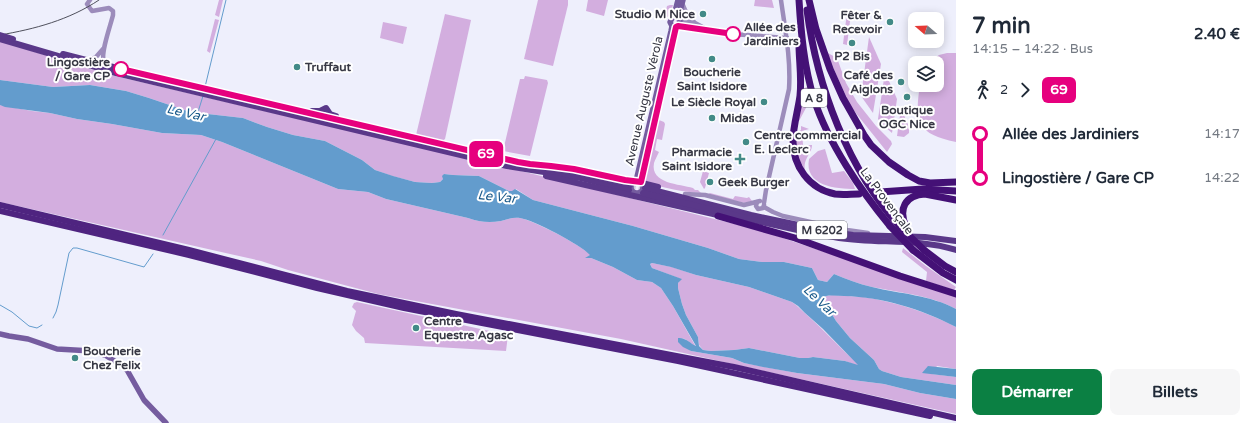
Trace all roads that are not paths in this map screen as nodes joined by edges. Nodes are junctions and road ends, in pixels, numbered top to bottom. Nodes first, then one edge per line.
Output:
1 (90, 0) edge
2 (781, 0) edge
3 (807, 0) edge
4 (681, 1) edge
5 (799, 4) edge
6 (676, 23) junction
7 (695, 23) junction
8 (708, 30) junction
9 (0, 35) edge
10 (787, 38) junction
11 (0, 39) edge
12 (12, 40) junction
13 (104, 48) junction
14 (89, 61) junction
15 (112, 67) junction
16 (200, 90) junction
17 (208, 92) junction
18 (507, 166) junction
19 (956, 182) edge
20 (585, 184) junction
21 (637, 187) junction
22 (956, 191) edge
23 (880, 192) dead end
24 (685, 194) junction
25 (859, 194) dead end
26 (956, 200) edge
27 (655, 201) junction
28 (761, 203) junction
29 (0, 206) edge
30 (0, 210) edge
31 (718, 216) junction
32 (750, 217) junction
33 (903, 227) junction
34 (880, 236) junction
35 (956, 241) edge
36 (956, 250) edge
37 (956, 272) edge
38 (956, 280) edge
39 (956, 294) edge
40 (0, 334) edge
41 (956, 418) edge
42 (956, 422) edge
43 (166, 423) edge

1 - 13 street
2 - 10 street
3 - 19 highway
3 - 33 highway, La Provençale / A 8
4 - 6 main road, Avenue Auguste Vérola
4 - 7 street
5 - 25 highway
5 - 38 highway, La Provençale / A 8, bridge
6 - 7 street
6 - 8 street
6 - 21 main road, Avenue Auguste Vérola
7 - 8 street
8 - 10 street
9 - 12 main road, M 6202, bridge
10 - 28 street
11 - 12 main road, M 6202
12 - 14 main road, M 6202
12 - 16 main road, M 6202
13 - 14 street
13 - 15 street
14 - 15 main road, M 6202
15 - 16 main road, M 6202
16 - 17 main road, M 6202
17 - 18 main road, M 6202
17 - 21 main road, M 6202
18 - 20 main road
18 - 21 main road, M 6202
20 - 21 main road
20 - 27 main road
21 - 24 main road
21 - 27 main road
21 - 32 main road, M 6202
22 - 23 highway
24 - 28 street
24 - 32 main road
26 - 33 highway
27 - 31 main road
28 - 34 street
29 - 41 highway
30 - 42 highway
31 - 32 main road
31 - 39 highway
32 - 34 main road, M 6202
32 - 36 main road, M 6202
33 - 37 highway, La Provençale / A 8, bridge
34 - 35 main road, M 6202
40 - 43 main road

